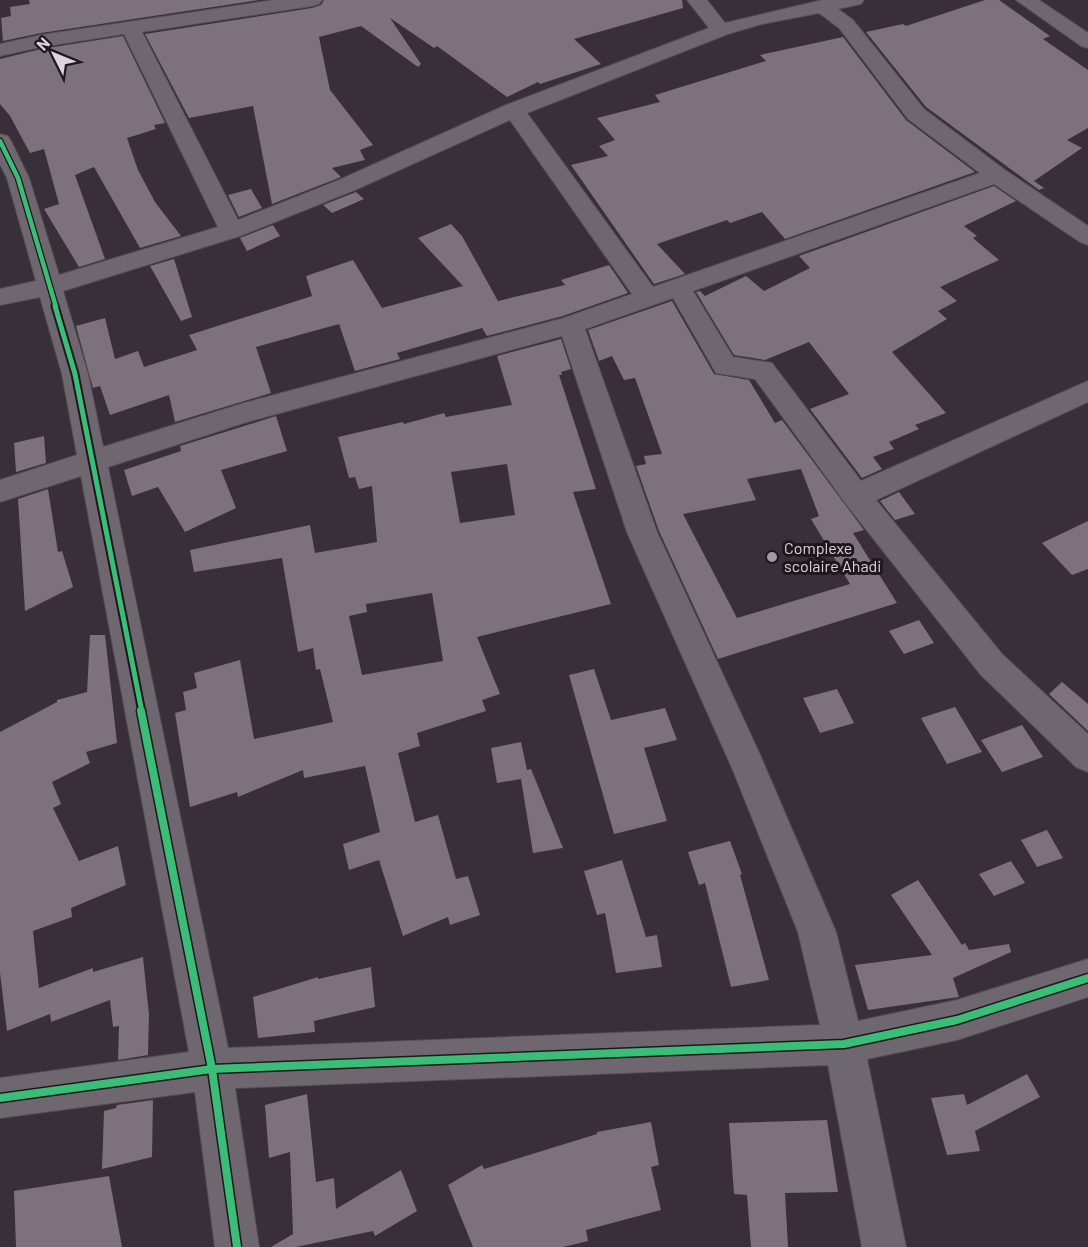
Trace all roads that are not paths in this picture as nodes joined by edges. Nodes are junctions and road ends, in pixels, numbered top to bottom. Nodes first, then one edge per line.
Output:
1 (312, 0) edge
2 (697, 0) edge
3 (854, 0) edge
4 (1026, 0) edge
5 (248, 5) edge
6 (822, 6) junction
7 (130, 27) junction
8 (721, 30) junction
9 (1088, 42) edge
10 (0, 50) edge
11 (514, 110) junction
12 (0, 141) edge
13 (997, 175) junction
14 (232, 231) junction
15 (1088, 237) edge
16 (48, 287) junction
17 (680, 288) junction
18 (0, 297) edge
19 (648, 299) junction
20 (571, 325) junction
21 (1088, 391) edge
22 (91, 463) junction
23 (0, 491) edge
24 (856, 496) junction
25 (1088, 756) edge
26 (1088, 978) edge
27 (844, 1044) junction
28 (212, 1069) junction
29 (0, 1098) edge
30 (237, 1247) edge
31 (884, 1247) edge

1 - 5 street
2 - 8 street
3 - 6 street
4 - 9 street
5 - 7 street
6 - 8 street
6 - 13 street
7 - 10 street
7 - 14 street
8 - 11 street
11 - 14 street
11 - 19 street
12 - 16 street
13 - 15 street
13 - 17 street
14 - 16 street
16 - 18 street
16 - 22 street
17 - 19 street
17 - 24 street
19 - 20 street
20 - 22 street
20 - 27 street
21 - 24 street
22 - 23 street
22 - 28 street
24 - 25 street
26 - 27 street
27 - 28 street
27 - 31 street
28 - 29 street
28 - 30 street

